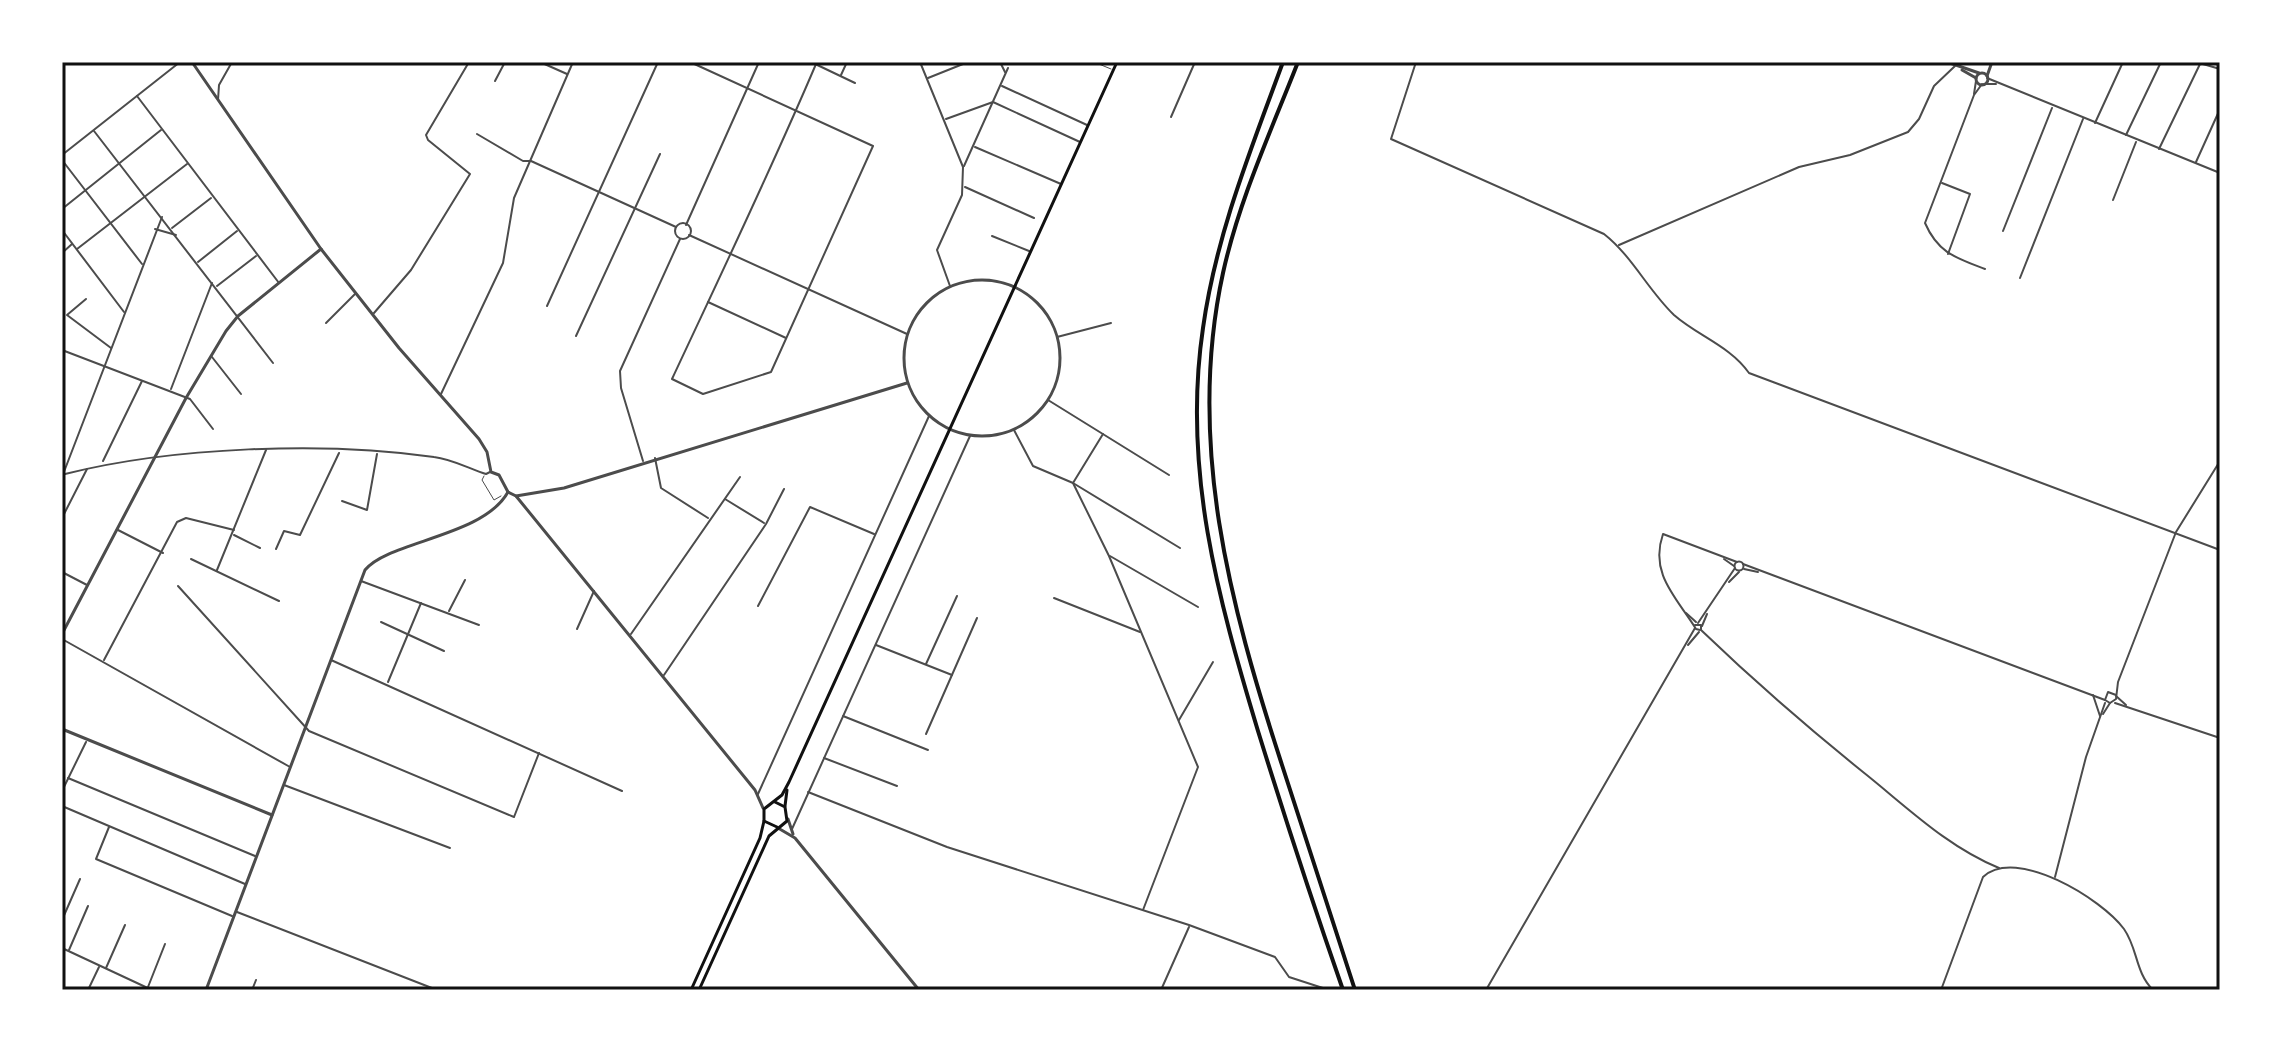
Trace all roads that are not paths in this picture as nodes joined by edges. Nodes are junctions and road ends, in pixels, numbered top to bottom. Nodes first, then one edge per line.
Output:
1 (180, 62) edge
2 (192, 62) edge
3 (232, 62) edge
4 (469, 62) edge
5 (505, 62) edge
6 (540, 62) edge
7 (573, 62) edge
8 (658, 62) edge
9 (690, 62) edge
10 (759, 62) edge
11 (811, 62) edge
12 (847, 62) edge
13 (920, 62) edge
14 (968, 62) edge
15 (1000, 62) edge
16 (1094, 62) edge
17 (1117, 62) edge
18 (1195, 62) edge
19 (1283, 62) edge
20 (1298, 62) edge
21 (1416, 62) edge
22 (1947, 62) edge
23 (1992, 62) edge
24 (2123, 62) edge
25 (2161, 62) edge
26 (2198, 63) edge
27 (816, 64) junction
28 (1955, 65) junction
29 (1008, 68) dead end
30 (2220, 69) edge
31 (1113, 70) junction
32 (1006, 73) junction
33 (568, 75) junction
34 (1984, 75) junction
35 (840, 76) junction
36 (927, 78) junction
37 (1976, 80) junction
38 (205, 81) junction
39 (495, 81) dead end
40 (855, 83) dead end
41 (1983, 84) junction
42 (1997, 84) junction
43 (219, 85) junction
44 (1000, 86) junction
45 (746, 89) junction
46 (1974, 95) junction
47 (137, 96) junction
48 (218, 102) junction
49 (993, 102) junction
50 (2053, 107) junction
51 (2220, 109) edge
52 (795, 112) junction
53 (1171, 117) dead end
54 (2218, 117) edge
55 (944, 119) junction
56 (2083, 119) junction
57 (2095, 124) junction
58 (1088, 126) junction
59 (162, 129) junction
60 (94, 131) junction
61 (477, 134) dead end
62 (2125, 137) junction
63 (2136, 141) junction
64 (1080, 142) junction
65 (974, 146) junction
66 (62, 147) edge
67 (2158, 150) junction
68 (67, 151) junction
69 (660, 154) dead end
70 (62, 155) edge
71 (62, 160) edge
72 (531, 161) junction
73 (120, 163) junction
74 (188, 163) junction
75 (2195, 164) junction
76 (963, 167) junction
77 (2220, 173) edge
78 (1940, 183) junction
79 (1061, 184) junction
80 (964, 187) junction
81 (86, 190) junction
82 (597, 191) junction
83 (145, 196) junction
84 (213, 196) junction
85 (2113, 200) dead end
86 (636, 208) junction
87 (62, 209) edge
88 (162, 217) junction
89 (1034, 218) dead end
90 (110, 222) junction
91 (686, 225) junction
92 (676, 227) junction
93 (154, 229) junction
94 (172, 229) junction
95 (62, 230) edge
96 (239, 230) junction
97 (2003, 231) dead end
98 (176, 235) junction
99 (689, 235) junction
100 (992, 236) dead end
101 (680, 239) junction
102 (73, 243) junction
103 (1619, 245) junction
104 (77, 249) junction
105 (321, 249) junction
106 (1031, 251) junction
107 (62, 253) edge
108 (730, 254) junction
109 (257, 255) junction
110 (1948, 255) junction
111 (197, 262) junction
112 (142, 264) junction
113 (1985, 269) dead end
114 (2020, 278) dead end
115 (212, 282) junction
116 (280, 284) junction
117 (950, 286) junction
118 (216, 287) junction
119 (1015, 287) junction
120 (809, 291) junction
121 (356, 293) junction
122 (86, 299) dead end
123 (708, 302) junction
124 (547, 306) dead end
125 (125, 313) junction
126 (373, 315) junction
127 (238, 316) junction
128 (326, 323) dead end
129 (1111, 323) dead end
130 (907, 334) junction
131 (576, 336) dead end
132 (1057, 337) junction
133 (787, 338) junction
134 (112, 349) junction
135 (62, 350) edge
136 (211, 356) junction
137 (273, 363) dead end
138 (106, 366) junction
139 (143, 380) junction
140 (907, 383) junction
141 (171, 390) junction
142 (241, 394) dead end
143 (440, 395) junction
144 (186, 398) junction
145 (1048, 400) junction
146 (929, 416) junction
147 (213, 429) dead end
148 (950, 430) junction
149 (1014, 430) junction
150 (1103, 434) junction
151 (970, 436) junction
152 (266, 449) junction
153 (340, 451) junction
154 (378, 452) junction
155 (155, 458) junction
156 (655, 458) junction
157 (643, 461) junction
158 (2220, 461) edge
159 (62, 462) edge
160 (102, 464) junction
161 (68, 465) junction
162 (87, 468) junction
163 (489, 473) junction
164 (63, 475) edge
165 (1169, 475) dead end
166 (740, 477) dead end
167 (1073, 483) junction
168 (784, 489) dead end
169 (508, 492) junction
170 (501, 496) dead end
171 (516, 496) junction
172 (724, 498) junction
173 (342, 501) dead end
174 (62, 518) edge
175 (709, 519) junction
176 (766, 524) junction
177 (118, 530) junction
178 (2176, 532) junction
179 (234, 533) junction
180 (875, 534) junction
181 (260, 548) dead end
182 (1180, 548) dead end
183 (276, 549) dead end
184 (2220, 550) edge
185 (163, 553) junction
186 (1109, 556) junction
187 (191, 559) dead end
188 (1735, 565) junction
189 (1742, 568) junction
190 (217, 570) junction
191 (62, 572) edge
192 (465, 580) dead end
193 (360, 581) junction
194 (89, 585) junction
195 (1726, 585) junction
196 (178, 586) dead end
197 (594, 590) junction
198 (957, 596) dead end
199 (1054, 598) dead end
200 (279, 601) dead end
201 (421, 601) junction
202 (758, 606) dead end
203 (1198, 607) dead end
204 (448, 613) junction
205 (977, 618) dead end
206 (381, 622) dead end
207 (479, 625) dead end
208 (1698, 627) junction
209 (577, 629) dead end
210 (1142, 633) junction
211 (631, 634) junction
212 (408, 635) junction
213 (62, 636) edge
214 (874, 645) junction
215 (444, 651) dead end
216 (331, 660) junction
217 (104, 661) junction
218 (1213, 662) dead end
219 (925, 665) junction
220 (664, 675) junction
221 (952, 675) junction
222 (2118, 682) junction
223 (387, 684) junction
224 (2107, 692) junction
225 (2093, 694) junction
226 (2116, 695) junction
227 (2105, 700) junction
228 (2111, 703) junction
229 (2127, 705) junction
230 (842, 715) junction
231 (2100, 718) junction
232 (1179, 721) junction
233 (306, 727) junction
234 (62, 729) edge
235 (926, 734) dead end
236 (2220, 738) edge
237 (88, 739) junction
238 (928, 750) dead end
239 (539, 753) junction
240 (823, 757) junction
241 (290, 767) junction
242 (68, 778) junction
243 (789, 782) junction
244 (283, 785) junction
245 (897, 786) dead end
246 (62, 791) edge
247 (622, 791) dead end
248 (808, 792) junction
249 (757, 793) junction
250 (773, 802) junction
251 (62, 806) edge
252 (785, 807) junction
253 (764, 809) junction
254 (272, 815) junction
255 (788, 817) junction
256 (764, 821) junction
257 (110, 825) junction
258 (777, 827) junction
259 (790, 832) junction
260 (450, 848) dead end
261 (257, 856) junction
262 (1999, 868) junction
263 (80, 879) dead end
264 (2055, 879) junction
265 (247, 884) junction
266 (88, 906) dead end
267 (1143, 911) junction
268 (234, 914) junction
269 (62, 920) edge
270 (125, 925) dead end
271 (1189, 925) junction
272 (165, 944) dead end
273 (62, 948) edge
274 (69, 951) junction
275 (99, 966) junction
276 (106, 969) junction
277 (256, 980) dead end
278 (136, 982) junction
279 (147, 988) junction
280 (430, 989) edge
281 (88, 990) edge
282 (133, 990) edge
283 (152, 990) edge
284 (206, 990) edge
285 (252, 990) edge
286 (437, 990) edge
287 (691, 990) edge
288 (699, 990) edge
289 (919, 990) edge
290 (1161, 990) edge
291 (1327, 990) edge
292 (1343, 990) edge
293 (1355, 990) edge
294 (1486, 990) edge
295 (1941, 990) edge
296 (2153, 990) edge

1 - 47 street
2 - 38 street
3 - 43 street
4 - 126 street
5 - 39 street
6 - 33 street
7 - 33 street
8 - 82 street
9 - 45 street
10 - 45 street
11 - 27 street
12 - 35 street
13 - 36 street
14 - 36 street
15 - 32 street
16 - 31 lane
17 - 31 main road
18 - 53 street
19 - 292 highway
20 - 293 highway
21 - 103 street
22 - 28 street
23 - 34 street
24 - 57 street
25 - 62 street
26 - 30 street
26 - 67 street
27 - 35 street
27 - 52 street
28 - 34 street
28 - 37 street
28 - 103 street
29 - 32 street
31 - 58 main road
32 - 44 street
33 - 72 street
34 - 37 street
34 - 41 street
34 - 42 street
35 - 40 street
36 - 55 street
37 - 41 street
37 - 46 street
38 - 43 street
38 - 48 street
41 - 42 street
41 - 46 street
42 - 50 street
43 - 48 street
44 - 49 street
44 - 58 street
45 - 52 street
45 - 91 street
46 - 78 street
47 - 59 street
47 - 60 street
48 - 105 street
49 - 55 street
49 - 64 street
49 - 65 street
50 - 56 street
50 - 97 street
51 - 54 street
52 - 108 street
52 - 120 street
54 - 75 street
55 - 76 street
56 - 57 street
56 - 114 street
57 - 62 street
58 - 64 main road
59 - 73 street
59 - 74 street
60 - 68 street
60 - 73 street
61 - 72 street
62 - 63 street
63 - 67 street
63 - 85 street
64 - 79 main road
65 - 76 street
65 - 79 street
66 - 68 street
67 - 75 street
68 - 70 street
69 - 86 street
71 - 81 street
72 - 82 street
72 - 143 street
73 - 81 street
73 - 83 street
74 - 83 street
74 - 84 street
75 - 77 street
76 - 80 street
78 - 110 street
78 - 110 street
79 - 106 main road
80 - 89 street
80 - 117 street
81 - 87 street
81 - 90 street
82 - 86 street
82 - 124 street
83 - 88 street
83 - 90 street
84 - 94 street
84 - 96 street
86 - 92 street
86 - 131 street
88 - 93 street
88 - 94 street
90 - 104 street
90 - 112 street
91 - 92 street
91 - 99 street
92 - 101 street
93 - 98 street
93 - 112 street
94 - 98 street
95 - 102 street
96 - 109 street
96 - 111 street
98 - 111 street
99 - 101 street
99 - 108 street
100 - 106 street
101 - 157 street
102 - 104 street
102 - 107 street
103 - 178 street
104 - 125 street
105 - 116 street
105 - 121 street
106 - 119 main road
108 - 120 street
108 - 123 street
109 - 116 street
109 - 118 street
110 - 113 street
111 - 115 street
112 - 125 street
115 - 118 street
115 - 141 street
116 - 127 street
117 - 119 street
117 - 130 street
118 - 127 street
119 - 132 street
119 - 148 main road
120 - 130 street
120 - 133 street
121 - 126 street
121 - 128 street
122 - 134 street
123 - 133 street
123 - 133 street
125 - 134 street
126 - 143 street
127 - 136 street
127 - 137 street
129 - 132 street
130 - 140 street
132 - 145 street
134 - 138 street
135 - 138 street
136 - 142 street
136 - 144 street
138 - 139 street
138 - 161 street
139 - 141 street
139 - 160 street
140 - 146 street
140 - 156 street
141 - 144 street
143 - 163 street
144 - 147 street
144 - 155 street
145 - 149 street
145 - 150 street
146 - 148 street
146 - 180 street
148 - 151 street
148 - 243 main road
149 - 151 street
149 - 167 street
150 - 165 street
150 - 167 street
151 - 214 street
152 - 153 street
152 - 155 street
152 - 179 street
153 - 154 street
153 - 183 street
154 - 163 street
154 - 173 street
155 - 160 street
155 - 177 street
156 - 157 street
156 - 175 street
157 - 171 street
158 - 178 street
159 - 161 street
160 - 162 street
161 - 164 street
162 - 164 street
162 - 174 street
163 - 169 street
163 - 170 lane
166 - 172 street
167 - 182 street
167 - 186 street
168 - 176 street
169 - 171 street
169 - 193 street
171 - 197 street
172 - 175 street
172 - 176 street
175 - 211 street
176 - 220 street
177 - 185 street
177 - 194 street
178 - 184 street
178 - 222 street
179 - 181 street
179 - 185 street
179 - 190 street
180 - 202 street
180 - 249 street
185 - 217 street
186 - 203 street
186 - 210 street
187 - 190 street
188 - 189 street
188 - 189 street
188 - 195 street
188 - 208 street
189 - 195 street
189 - 225 street
190 - 200 street
191 - 194 street
192 - 204 street
193 - 201 street
193 - 216 street
194 - 213 street
195 - 208 street
196 - 233 street
197 - 209 street
197 - 211 street
198 - 219 street
199 - 210 street
201 - 204 street
201 - 212 street
204 - 207 street
205 - 221 street
206 - 212 street
208 - 262 street
208 - 294 street
210 - 232 street
211 - 220 street
212 - 215 street
212 - 223 street
213 - 217 street
214 - 219 street
214 - 230 street
216 - 223 street
216 - 233 street
217 - 241 street
218 - 232 street
219 - 221 street
220 - 249 street
221 - 235 street
222 - 224 street
222 - 226 street
223 - 239 street
224 - 225 street
224 - 226 street
224 - 227 street
225 - 227 street
225 - 231 street
226 - 228 street
226 - 229 street
227 - 228 street
227 - 231 street
228 - 229 street
228 - 231 street
229 - 236 street
230 - 238 street
230 - 240 street
231 - 264 street
232 - 267 street
233 - 239 street
233 - 241 street
234 - 237 street
237 - 242 street
237 - 254 street
239 - 247 street
240 - 245 street
240 - 248 street
241 - 244 street
242 - 246 street
242 - 261 street
243 - 250 main road
243 - 252 main road
244 - 254 street
244 - 260 street
248 - 259 street
248 - 267 street
249 - 250 street
249 - 253 street
250 - 252 main road
250 - 253 main road
251 - 257 street
252 - 255 main road
253 - 256 main road
254 - 261 street
255 - 258 main road
255 - 259 street
256 - 258 main road
256 - 287 main road
257 - 265 street
257 - 268 street
258 - 259 street
258 - 288 main road
259 - 289 street
261 - 265 street
262 - 264 street
262 - 295 street
263 - 269 street
264 - 296 street
265 - 268 street
266 - 274 street
267 - 271 street
268 - 280 street
268 - 284 street
270 - 276 street
271 - 290 street
271 - 291 street
272 - 279 street
273 - 274 street
274 - 275 street
275 - 276 street
275 - 281 street
276 - 278 street
277 - 285 street
278 - 279 street
278 - 282 street
279 - 283 street
280 - 286 street

